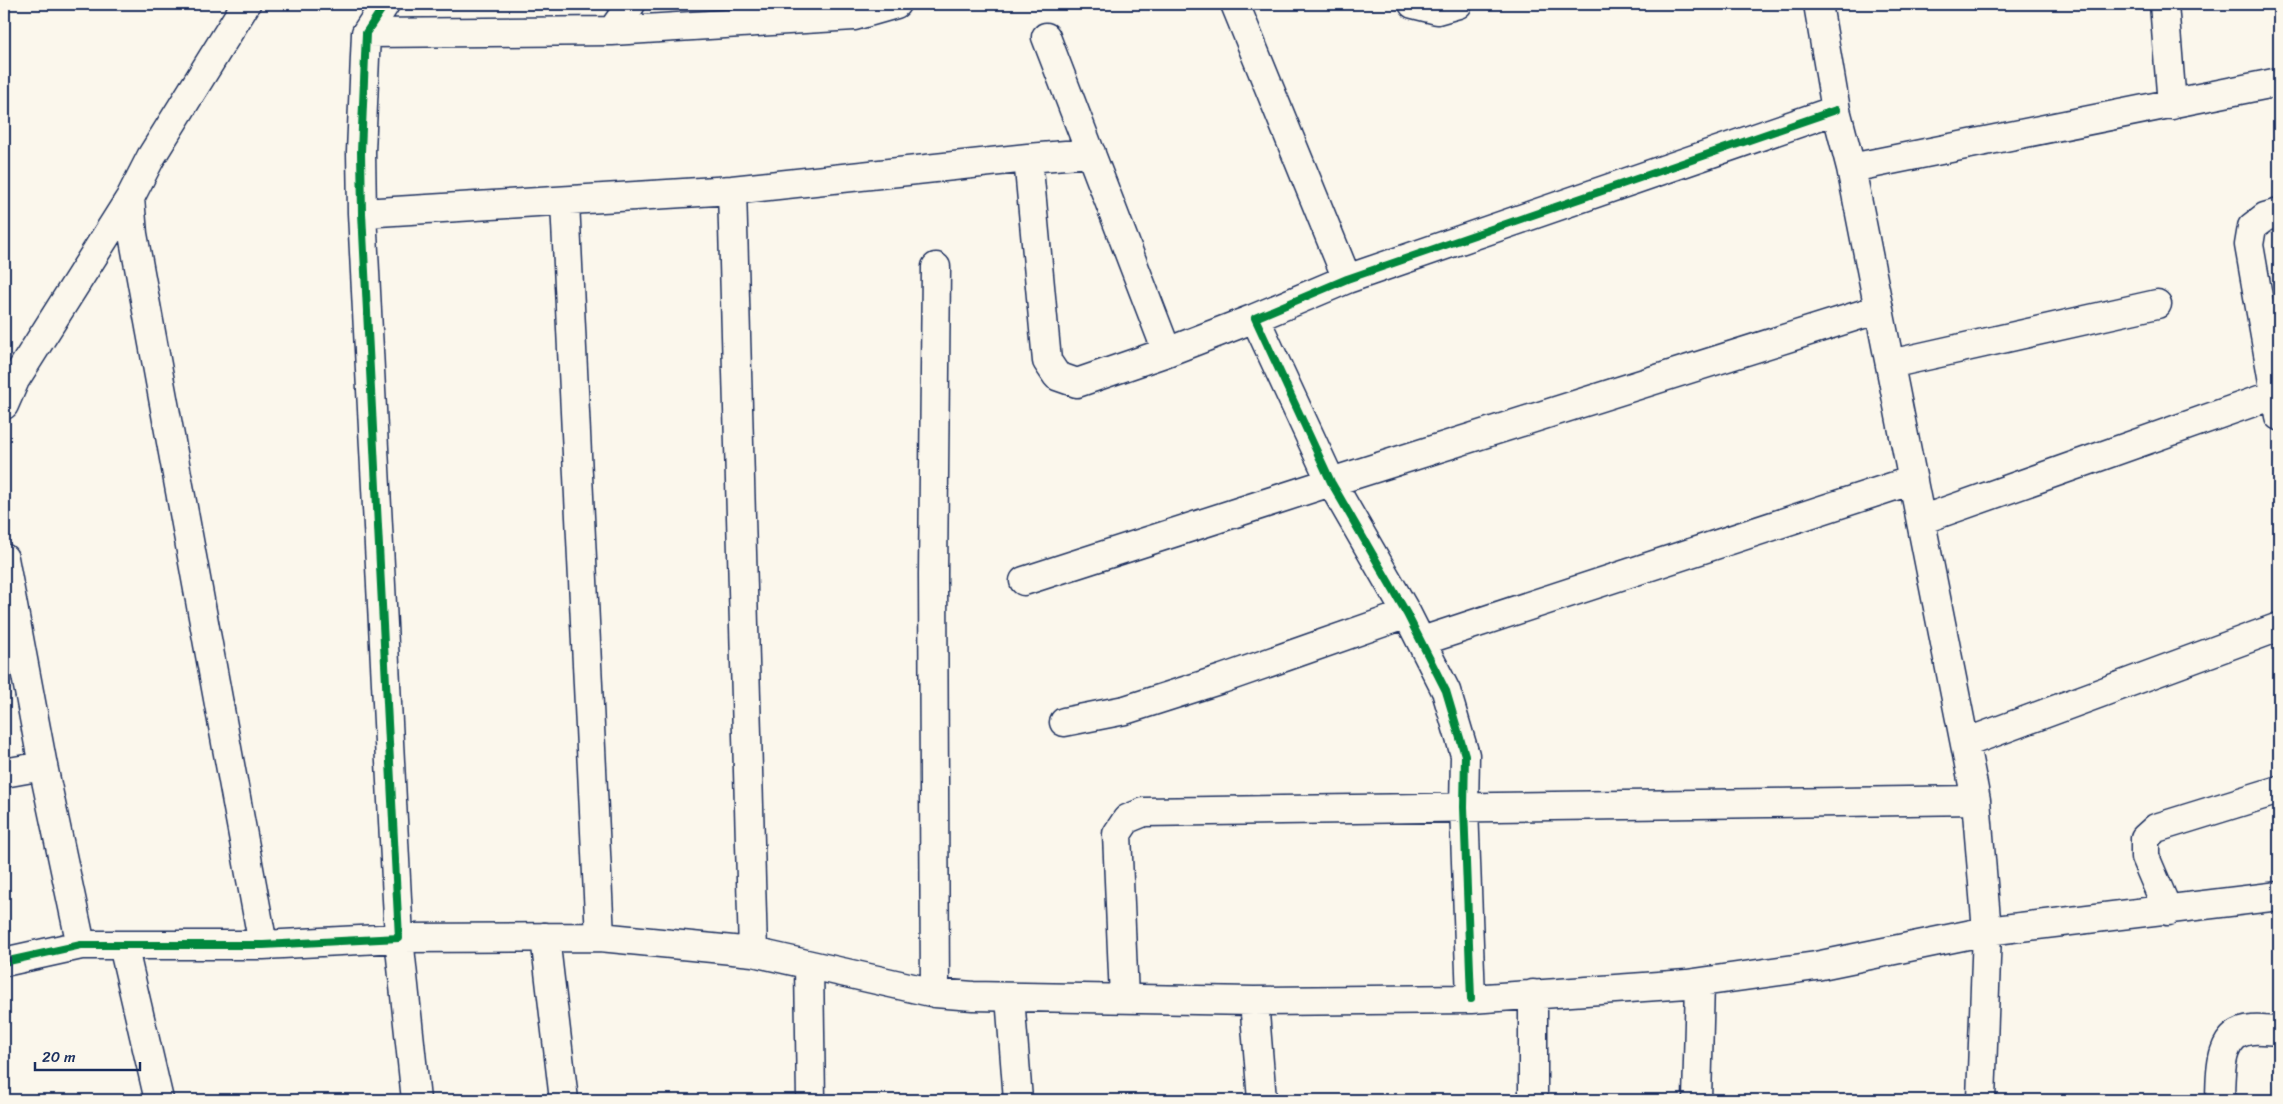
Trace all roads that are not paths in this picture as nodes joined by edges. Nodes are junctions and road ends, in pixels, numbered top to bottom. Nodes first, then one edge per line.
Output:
1 (246, 4) edge
2 (385, 4) edge
3 (631, 4) edge
4 (896, 4) edge
5 (1235, 4) edge
6 (1413, 4) edge
7 (1458, 4) edge
8 (1818, 4) edge
9 (2164, 4) edge
10 (852, 10) edge
11 (612, 31) junction
12 (366, 33) junction
13 (1046, 37) dead end
14 (2279, 82) edge
15 (2172, 105) junction
16 (1836, 110) junction
17 (1091, 153) junction
18 (1028, 158) junction
19 (1851, 168) junction
20 (732, 190) junction
21 (130, 198) junction
22 (565, 202) junction
23 (362, 213) junction
24 (2279, 213) edge
25 (936, 267) dead end
26 (1347, 279) junction
27 (2157, 304) dead end
28 (1879, 309) junction
29 (1255, 318) junction
30 (1167, 352) junction
31 (1890, 364) junction
32 (2278, 402) edge
33 (4, 405) edge
34 (1913, 480) junction
35 (1331, 482) junction
36 (1921, 520) junction
37 (4, 558) edge
38 (1024, 581) dead end
39 (1407, 614) junction
40 (2279, 627) edge
41 (1422, 641) junction
42 (1064, 722) dead end
43 (1965, 743) junction
44 (43, 766) junction
45 (4, 773) edge
46 (2279, 790) edge
47 (1976, 800) junction
48 (1464, 807) junction
49 (2279, 896) edge
50 (2168, 911) junction
51 (1987, 931) junction
52 (546, 937) junction
53 (600, 937) junction
54 (400, 938) junction
55 (81, 945) junction
56 (123, 945) junction
57 (263, 945) junction
58 (753, 952) junction
59 (4, 962) edge
60 (808, 966) junction
61 (1700, 983) junction
62 (935, 993) junction
63 (1533, 994) junction
64 (1010, 997) junction
65 (1124, 998) junction
66 (1471, 999) junction
67 (1254, 1001) junction
68 (2279, 1031) edge
69 (159, 1100) edge
70 (416, 1100) edge
71 (564, 1100) edge
72 (811, 1100) edge
73 (1018, 1100) edge
74 (1262, 1100) edge
75 (1533, 1100) edge
76 (1697, 1100) edge
77 (1981, 1100) edge
78 (2220, 1100) edge

1 - 21 street
2 - 12 street
3 - 11 street
4 - 10 street
5 - 26 street
6 - 7 street
8 - 16 street
9 - 15 street
10 - 11 street
11 - 12 street
12 - 23 street
13 - 17 street
14 - 15 street
15 - 19 street
16 - 19 street
16 - 26 street
17 - 18 street
17 - 30 street
18 - 20 street
18 - 30 street
19 - 28 street
20 - 22 street
20 - 58 street
21 - 33 street
21 - 57 street
22 - 23 street
22 - 53 street
23 - 54 street
24 - 32 street
25 - 62 street
26 - 29 street
27 - 31 street
28 - 31 street
28 - 35 street
29 - 30 street
29 - 35 street
31 - 34 street
32 - 36 street
34 - 36 street
34 - 41 street
35 - 38 street
35 - 39 street
36 - 43 street
37 - 44 street
39 - 41 street
39 - 42 street
40 - 43 street
41 - 48 street
43 - 47 street
44 - 45 street
44 - 55 street
46 - 50 street
47 - 48 street
47 - 51 street
48 - 65 street
48 - 66 street
49 - 50 street
50 - 51 street
51 - 61 street
51 - 77 street
52 - 53 street
52 - 54 street
52 - 71 street
53 - 58 street
54 - 57 street
54 - 70 street
55 - 56 street
55 - 59 street
56 - 57 street
56 - 69 street
58 - 60 street
60 - 62 street
60 - 72 street
61 - 63 street
61 - 76 street
62 - 64 street
63 - 66 street
63 - 75 street
64 - 65 street
64 - 73 street
65 - 67 street
66 - 67 street
67 - 74 street
68 - 78 street

